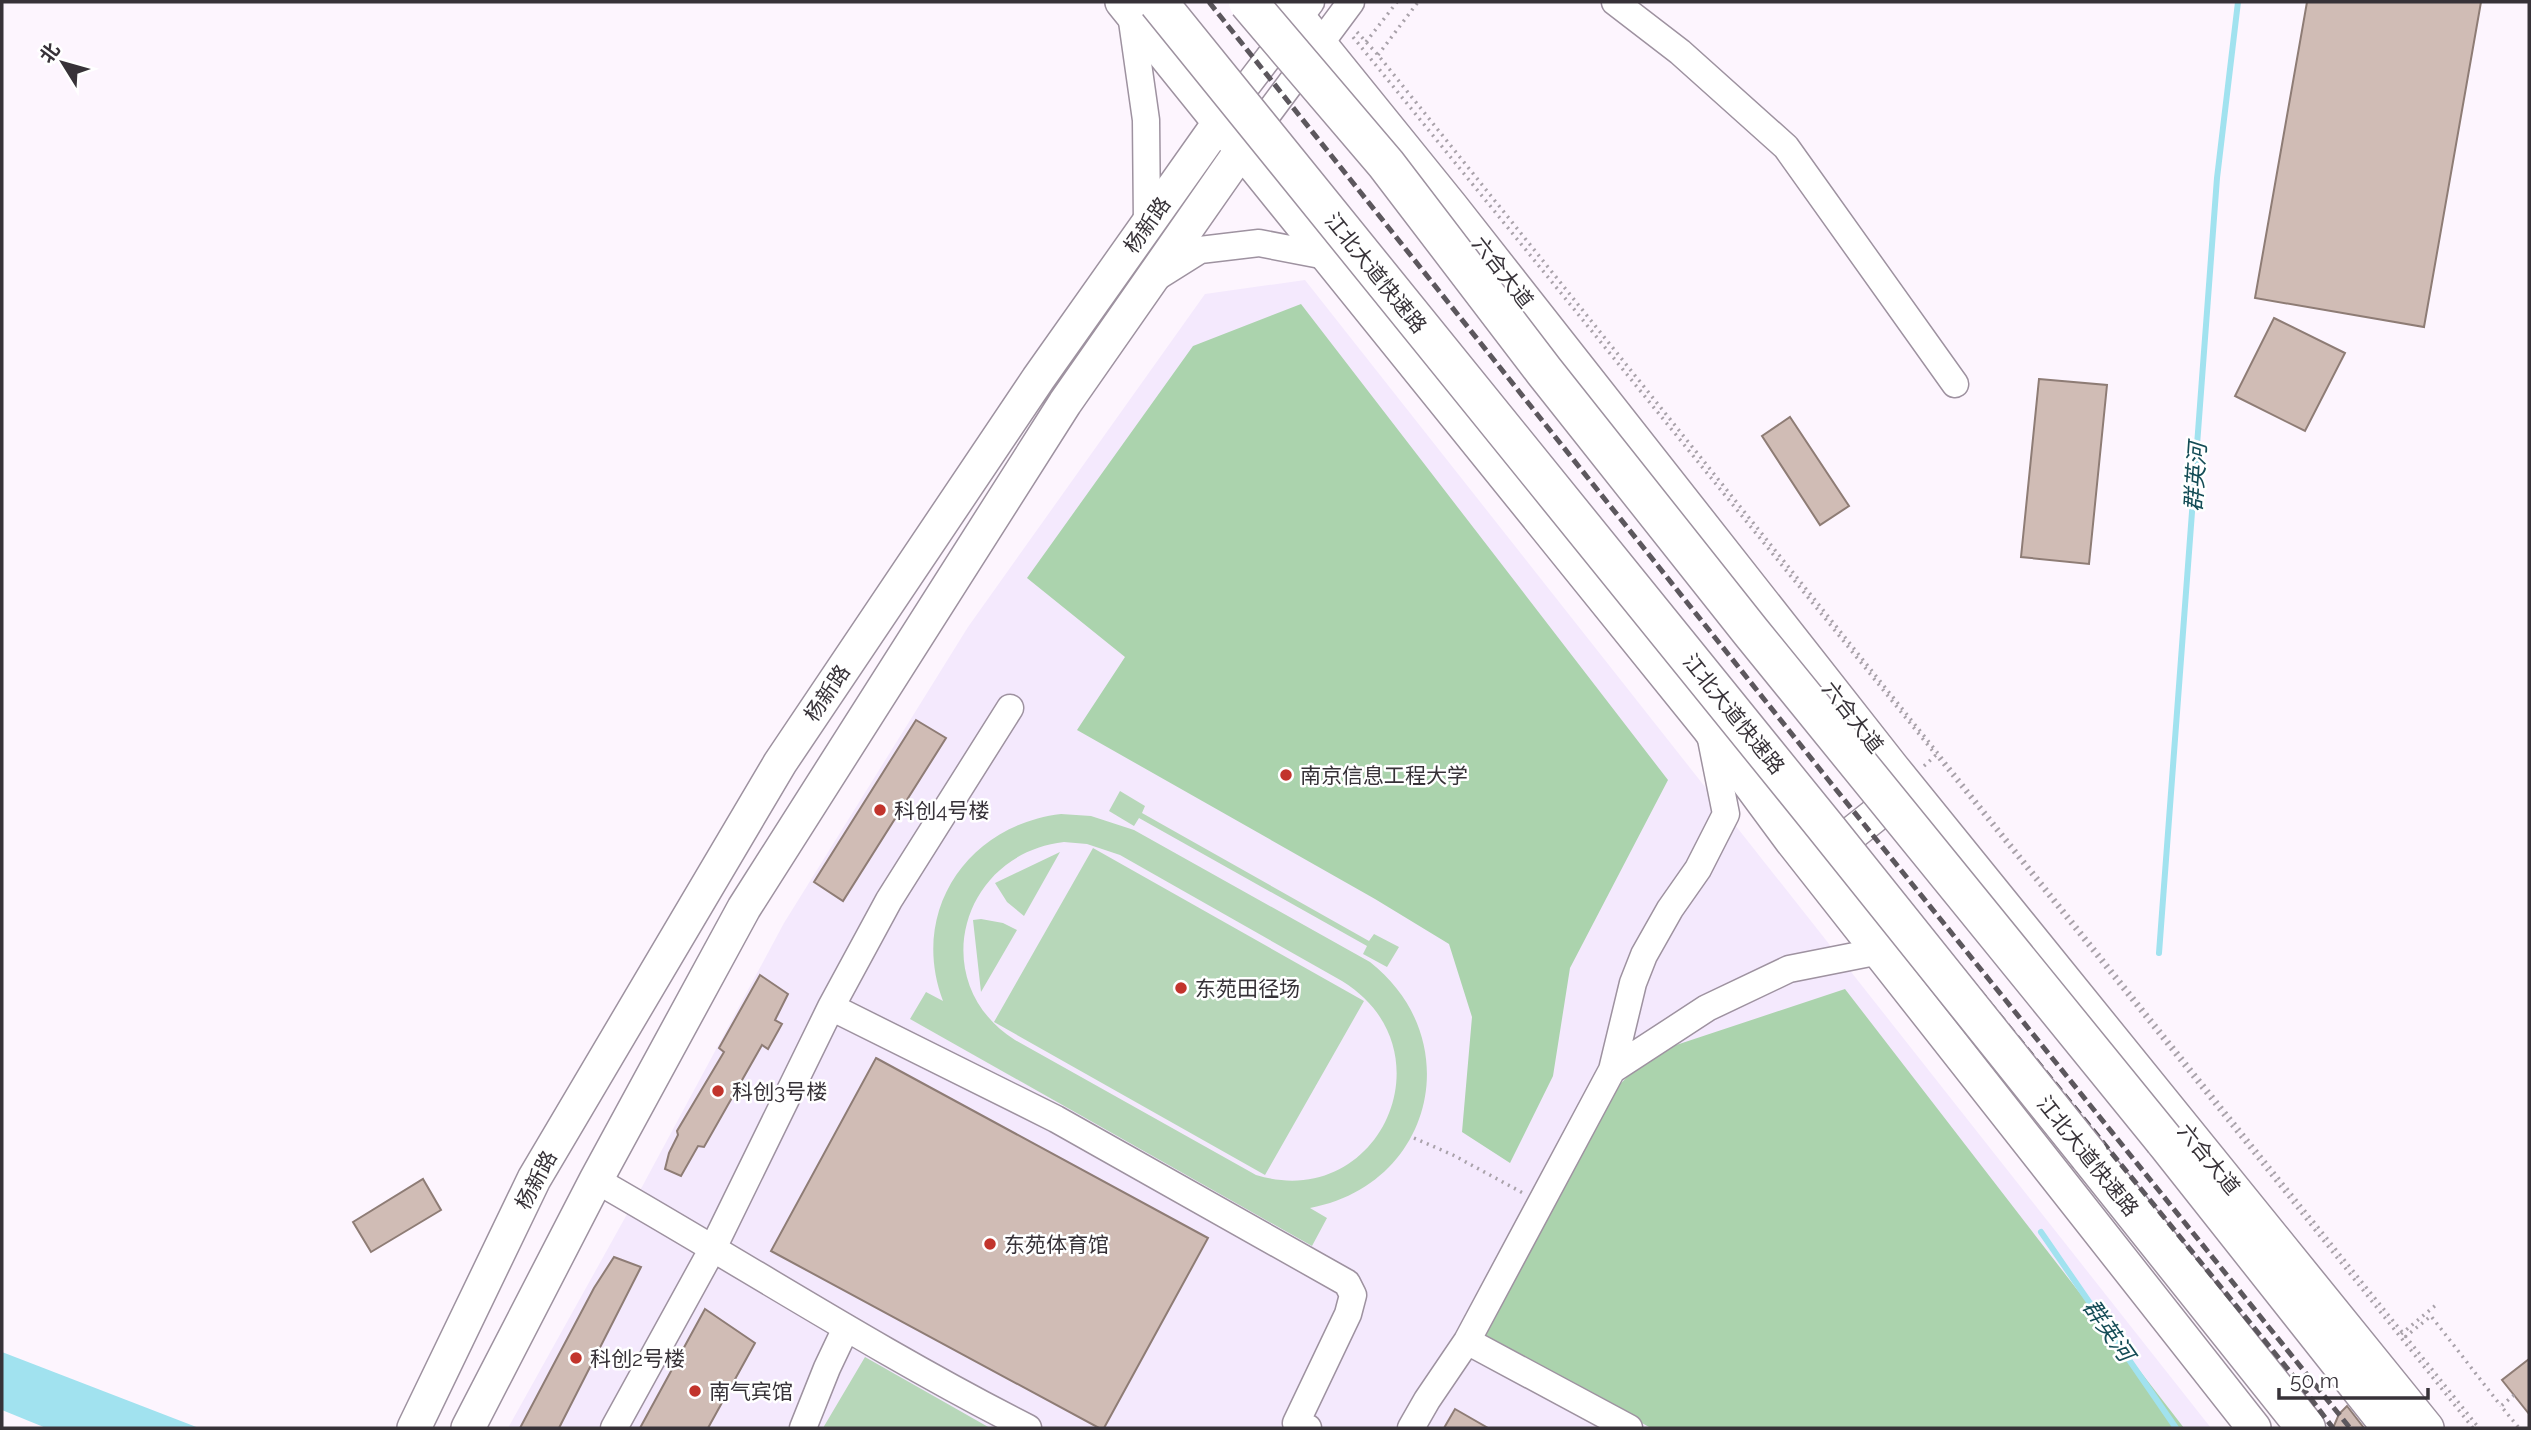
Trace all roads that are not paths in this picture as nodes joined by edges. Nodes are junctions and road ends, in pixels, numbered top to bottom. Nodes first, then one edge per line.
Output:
1 (1248, 2) edge
2 (1615, 2) edge
3 (1137, 6) edge
4 (1298, 7) edge
5 (1337, 21) edge
6 (1219, 123) junction
7 (1241, 151) junction
8 (1147, 224) junction
9 (1326, 256) junction
10 (1149, 281) junction
11 (1955, 384) dead end
12 (1010, 708) dead end
13 (1709, 729) junction
14 (1926, 808) junction
15 (1829, 887) junction
16 (1880, 951) junction
17 (831, 1007) junction
18 (1612, 1070) junction
19 (596, 1180) junction
20 (713, 1248) junction
21 (845, 1328) junction
22 (1467, 1341) junction
23 (1299, 1426) edge
24 (414, 1428) edge
25 (468, 1428) edge
26 (614, 1428) edge
27 (803, 1428) edge
28 (1028, 1428) edge
29 (1411, 1428) edge
30 (1629, 1428) edge
31 (2254, 1428) edge
32 (2306, 1428) edge
33 (2392, 1428) edge
34 (2427, 1428) edge

1 - 33 highway, bridge
2 - 11 street
3 - 6 main road
3 - 8 street
3 - 32 highway, 江北大道快速路, bridge
4 - 5 main road, 六合大道
4 - 6 street, 杨新路
5 - 7 street, 杨新路
5 - 14 main road, 六合大道
6 - 7 main road
6 - 8 main road, 杨新路
7 - 9 main road
7 - 10 main road, 杨新路
8 - 24 main road, 杨新路
9 - 10 street
9 - 13 main road
10 - 19 main road, 杨新路
12 - 17 street
13 - 15 main road
13 - 18 street
14 - 15 main road
14 - 34 main road, 六合大道
15 - 16 main road
16 - 18 street
16 - 31 main road
17 - 20 street
17 - 23 street
18 - 22 street
19 - 20 street
19 - 25 main road, 杨新路
20 - 21 street
20 - 26 street
21 - 27 street
21 - 28 street
22 - 29 street
22 - 30 street

